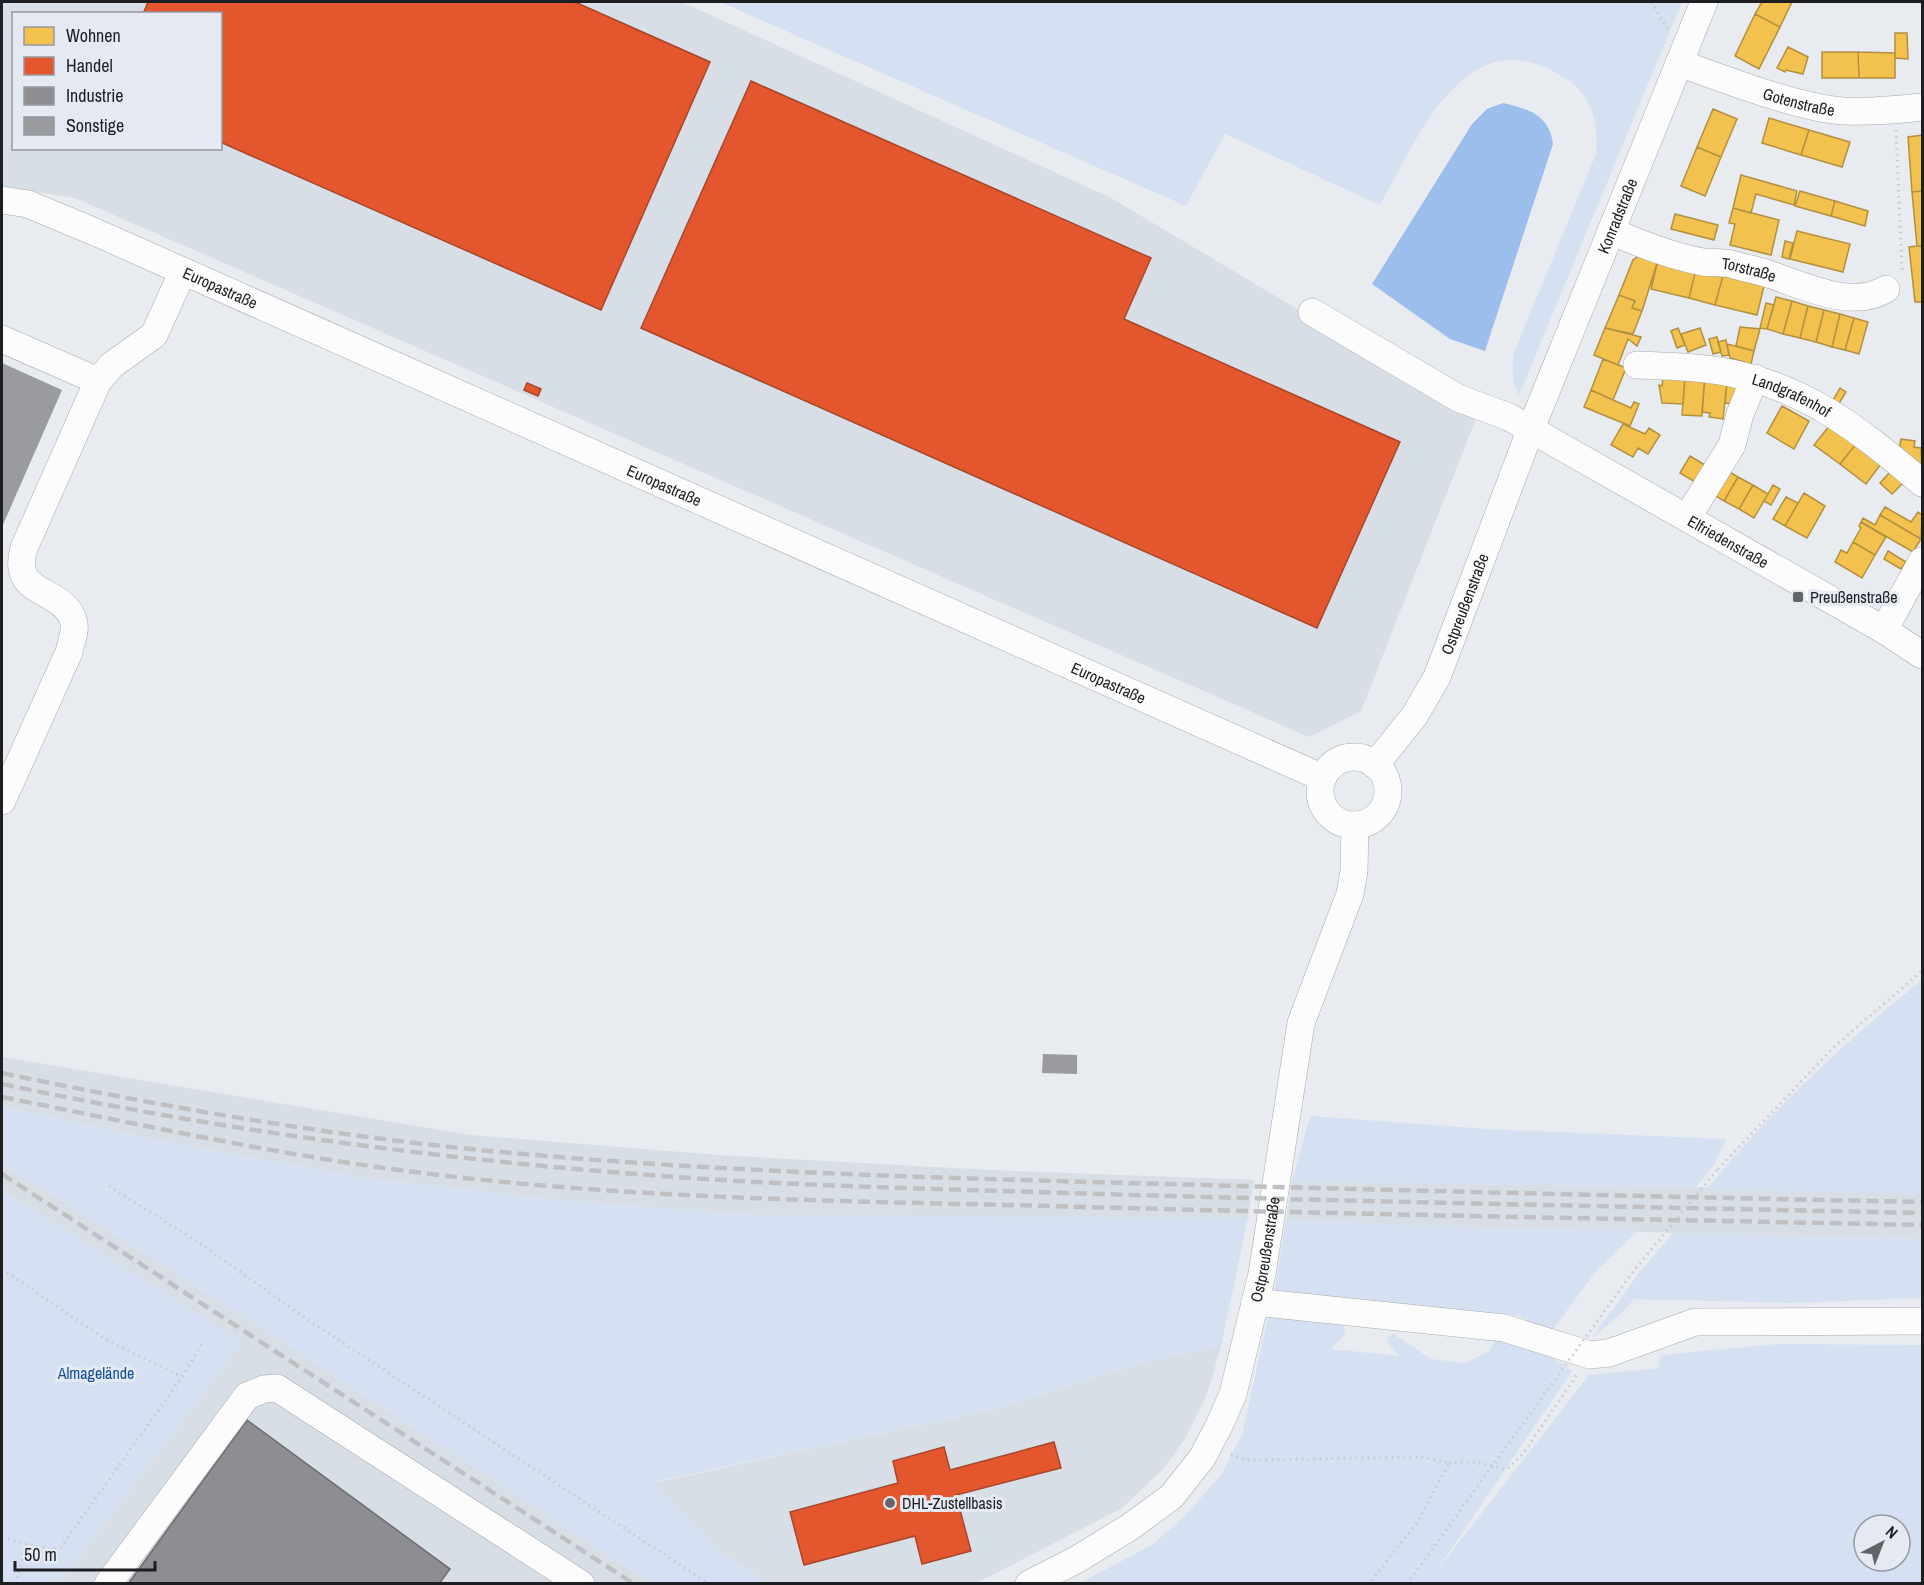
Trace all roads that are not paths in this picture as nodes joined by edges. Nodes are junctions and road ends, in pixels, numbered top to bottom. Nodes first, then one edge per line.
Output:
1 (1704, 2) edge
2 (1679, 63) junction
3 (1923, 107) edge
4 (2, 201) edge
5 (1611, 231) junction
6 (183, 271) junction
7 (1886, 289) road end
8 (1312, 312) dead end
9 (2, 339) edge
10 (1637, 365) dead end
11 (1755, 378) junction
12 (98, 381) junction
13 (1530, 431) junction
14 (1923, 483) edge
15 (1687, 518) junction
16 (1923, 561) edge
17 (1884, 630) junction
18 (1923, 655) edge
19 (1375, 765) junction
20 (1323, 778) junction
21 (2, 801) edge
22 (1355, 825) junction
23 (1255, 1302) junction
24 (1923, 1321) edge
25 (108, 1584) edge
26 (581, 1584) edge
27 (1029, 1584) edge

1 - 2 street, Konradstraße
2 - 3 street, Gotenstraße
2 - 5 street, Konradstraße
4 - 6 street, Europastraße
5 - 7 street, Torstraße
5 - 13 street, Konradstraße
6 - 12 street
6 - 20 street, Europastraße
8 - 13 street, Elfriedenstraße
9 - 12 street
10 - 11 street, Landgrafenhof
11 - 14 street, Landgrafenhof
11 - 15 street
12 - 21 street
13 - 15 street, Elfriedenstraße
13 - 19 street, Ostpreußenstraße
15 - 17 street, Elfriedenstraße
16 - 17 street
17 - 18 street, Elfriedenstraße
19 - 20 street
19 - 22 street
20 - 22 street
22 - 23 street, Ostpreußenstraße
23 - 24 street
23 - 27 street, Ostpreußenstraße
25 - 26 street

